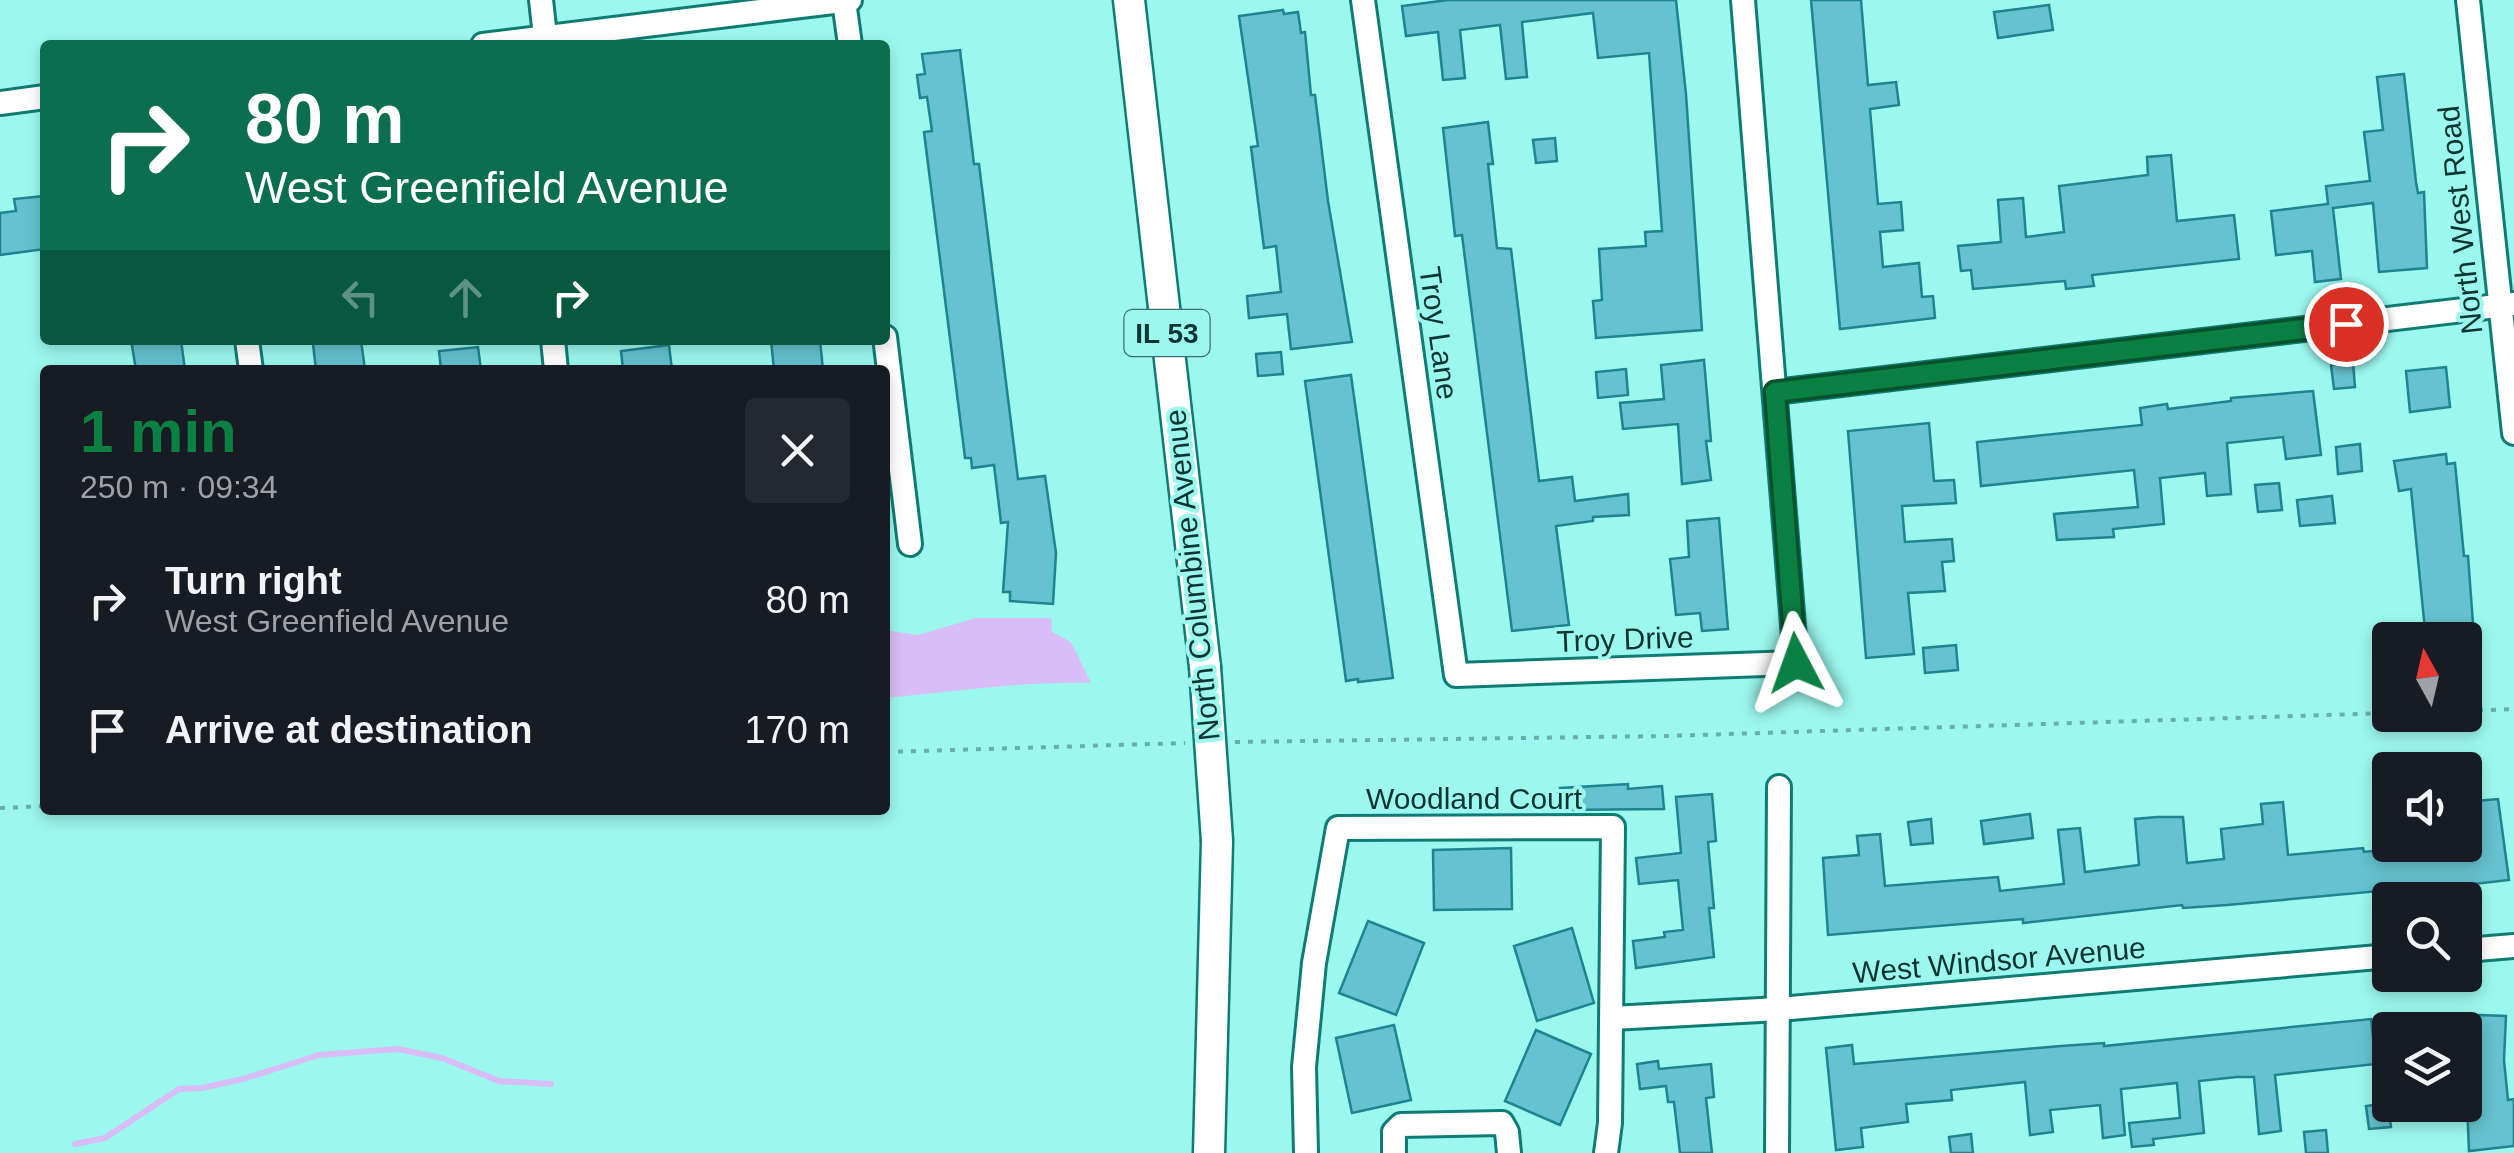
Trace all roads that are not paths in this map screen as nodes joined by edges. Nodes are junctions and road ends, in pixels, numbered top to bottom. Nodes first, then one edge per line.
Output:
1 (541, 0) edge
2 (847, 0) edge
3 (1129, 0) edge
4 (1363, 0) edge
5 (1743, 0) edge
6 (2468, 0) edge
7 (546, 40) edge
8 (553, 40) edge
9 (850, 40) edge
10 (40, 99) edge
11 (0, 103) edge
12 (2506, 304) edge
13 (890, 378) edge
14 (1775, 392) junction
15 (2514, 433) edge
16 (910, 544) dead end
17 (1456, 675) joint
18 (1778, 787) dead end
19 (2514, 946) edge
20 (2482, 949) edge
21 (2372, 958) edge
22 (1779, 1008) junction
23 (1612, 1018) junction
24 (1208, 1153) edge
25 (1306, 1153) edge
26 (1394, 1153) edge
27 (1508, 1153) edge
28 (1606, 1153) edge
29 (1777, 1153) edge

1 - 7 street
2 - 8 street
2 - 9 street
3 - 24 main road, North Columbine Avenue / IL 53, bridge
4 - 17 street, Troy Lane
5 - 14 street
6 - 12 street, North West Road
10 - 11 street
12 - 14 street
12 - 15 street, North West Road
13 - 16 street
14 - 17 street, Troy Drive
18 - 22 street
19 - 20 street
21 - 22 street, West Windsor Avenue
22 - 23 street, West Windsor Avenue
22 - 29 street
23 - 25 street, Woodland Court
23 - 28 street, Woodland Court
26 - 27 street

